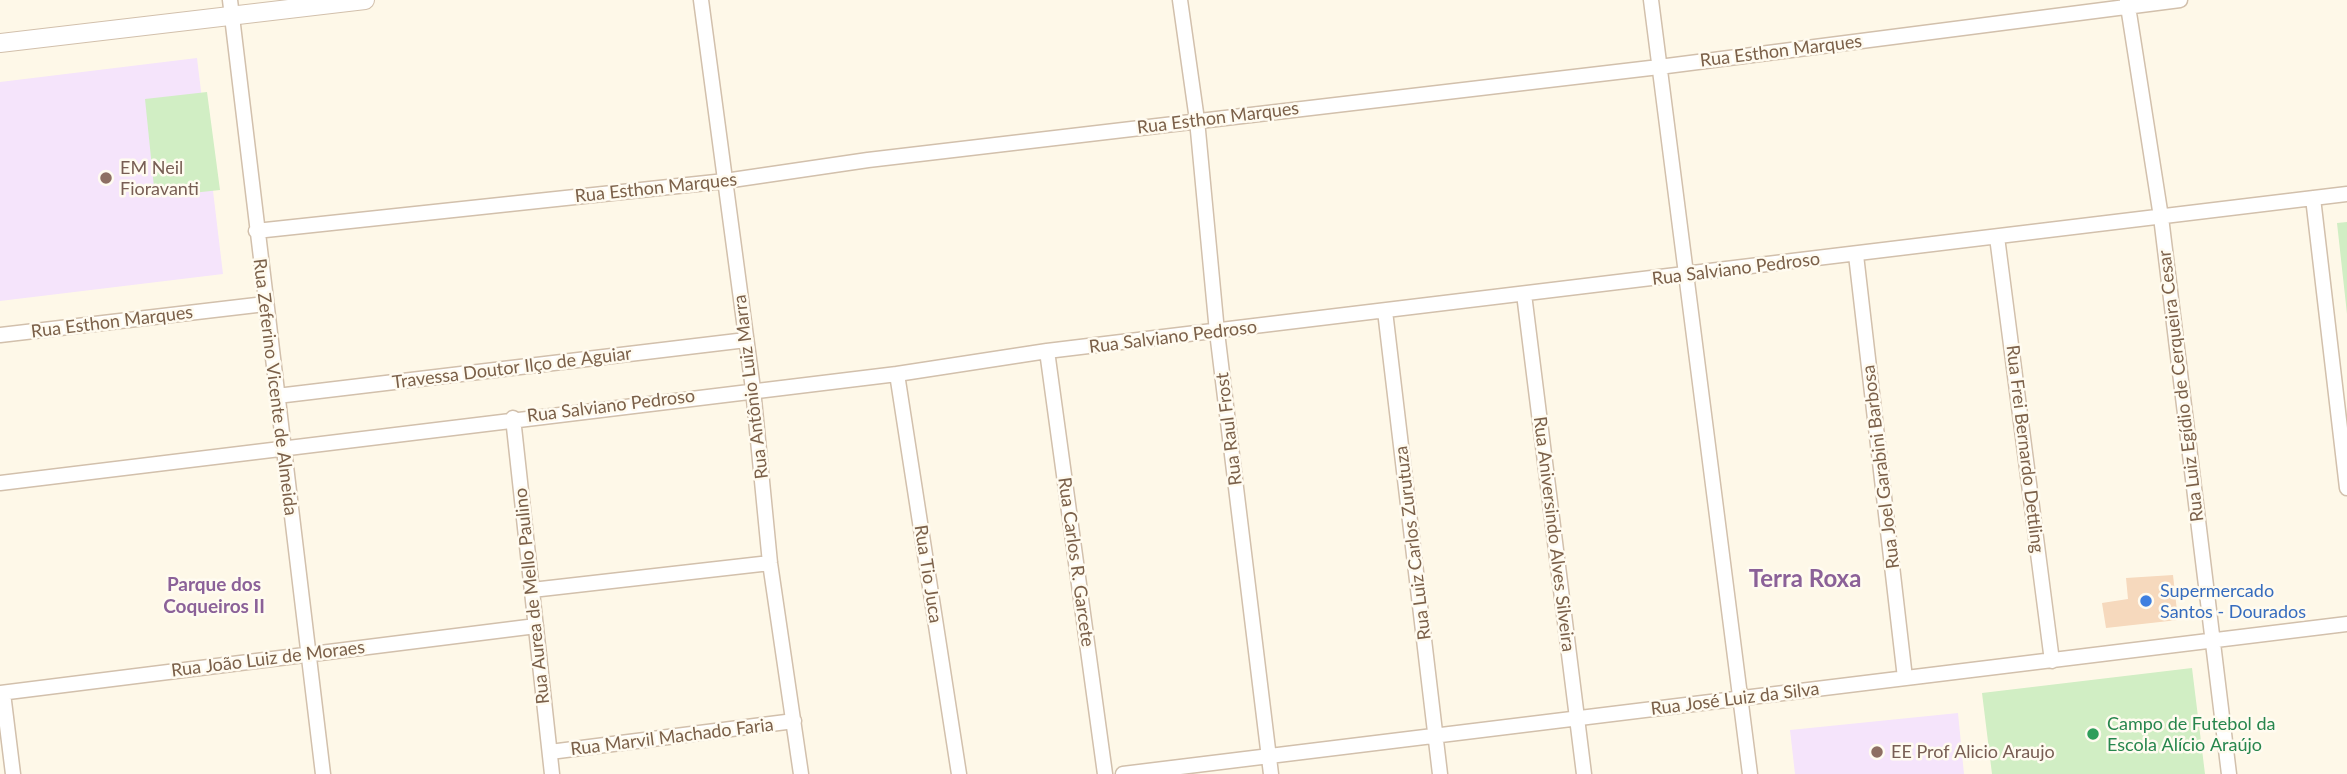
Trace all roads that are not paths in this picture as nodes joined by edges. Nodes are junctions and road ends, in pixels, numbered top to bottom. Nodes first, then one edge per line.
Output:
1 (365, 0) edge
2 (701, 0) edge
3 (1180, 0) edge
4 (1651, 0) edge
5 (2180, 0) edge
6 (2127, 3) edge
7 (230, 7) edge
8 (0, 43) edge
9 (1660, 67) junction
10 (1197, 120) junction
11 (725, 181) junction
12 (2347, 194) edge
13 (2313, 198) junction
14 (2161, 217) junction
15 (256, 231) junction
16 (1997, 237) junction
17 (1856, 255) junction
18 (1687, 274) junction
19 (1524, 295) junction
20 (265, 304) junction
21 (1385, 311) junction
22 (1217, 332) junction
23 (0, 335) edge
24 (746, 340) junction
25 (1047, 351) junction
26 (897, 373) junction
27 (753, 389) junction
28 (277, 396) junction
29 (513, 418) junction
30 (283, 447) junction
31 (0, 483) edge
32 (2347, 488) edge
33 (770, 563) junction
34 (532, 590) junction
35 (2347, 624) edge
36 (536, 626) junction
37 (2213, 641) junction
38 (308, 654) junction
39 (2052, 661) junction
40 (1905, 678) junction
41 (1, 693) edge
42 (1741, 698) junction
43 (1577, 718) junction
44 (794, 721) junction
45 (1435, 736) junction
46 (550, 752) junction
47 (1269, 756) junction
48 (13, 774) edge
49 (323, 774) edge
50 (552, 774) edge
51 (801, 774) edge
52 (959, 774) edge
53 (1105, 774) edge
54 (1123, 774) edge
55 (1271, 774) edge
56 (1440, 774) edge
57 (1584, 774) edge
58 (1750, 774) edge
59 (2229, 774) edge

1 - 7 street
2 - 11 street, Rua Antônio Luiz Marra
3 - 10 street, Rua Raul Frost
4 - 9 street
5 - 6 street, Rua Esthon Marques
6 - 9 street, Rua Esthon Marques
6 - 14 street, Rua Luiz Egídio de Cerqueira Cesar
7 - 8 street
7 - 15 street, Rua Zeferino Vicente de Almeida
9 - 10 street, Rua Esthon Marques
9 - 18 street
10 - 11 street, Rua Esthon Marques
10 - 22 street, Rua Raul Frost
11 - 15 street, Rua Esthon Marques
11 - 24 street, Rua Antônio Luiz Marra
12 - 13 street, Rua Salviano Pedroso
13 - 14 street, Rua Salviano Pedroso
13 - 32 street
14 - 16 street, Rua Salviano Pedroso
14 - 37 street, Rua Luiz Egídio de Cerqueira Cesar
15 - 20 street, Rua Zeferino Vicente de Almeida
16 - 17 street, Rua Salviano Pedroso
16 - 39 street, Rua Frei Bernardo Dettling
17 - 18 street, Rua Salviano Pedroso
17 - 40 street, Rua Joel Garabini Barbosa
18 - 19 street, Rua Salviano Pedroso
18 - 42 street
19 - 21 street, Rua Salviano Pedroso
19 - 43 street, Rua Aniversindo Alves Silveira
20 - 23 street, Rua Esthon Marques
20 - 28 street, Rua Zeferino Vicente de Almeida
21 - 22 street, Rua Salviano Pedroso
21 - 45 street, Rua Luiz Carlos Zurutuza
22 - 25 street, Rua Salviano Pedroso
22 - 47 street, Rua Raul Frost
24 - 27 street, Rua Antônio Luiz Marra
24 - 28 street, Travessa Doutor Ilço de Aguiar
25 - 26 street, Rua Salviano Pedroso
25 - 53 street, Rua Carlos R. Garcete
26 - 27 street, Rua Salviano Pedroso
26 - 52 street, Rua Tio Juca
27 - 29 street, Rua Salviano Pedroso
27 - 33 street, Rua Antônio Luiz Marra
28 - 30 street, Rua Zeferino Vicente de Almeida
29 - 30 street, Rua Salviano Pedroso
29 - 34 street, Rua Aurea de Mello Paulino
30 - 31 street, Rua Salviano Pedroso
30 - 38 street, Rua Zeferino Vicente de Almeida
33 - 34 street
33 - 44 street, Rua Antônio Luiz Marra
34 - 36 street, Rua Aurea de Mello Paulino
35 - 37 street, Rua José Luiz da Silva
36 - 38 street, Rua João Luiz de Moraes
36 - 46 street, Rua Aurea de Mello Paulino
37 - 39 street, Rua José Luiz da Silva
37 - 59 street, Rua Luiz Egídio de Cerqueira Cesar
38 - 41 street, Rua João Luiz de Moraes
38 - 49 street, Rua Zeferino Vicente de Almeida
39 - 40 street, Rua José Luiz da Silva
40 - 42 street, Rua José Luiz da Silva
41 - 48 street
42 - 43 street, Rua José Luiz da Silva
42 - 58 street
43 - 45 street, Rua José Luiz da Silva
43 - 57 street, Rua Aniversindo Alves Silveira
44 - 46 street, Rua Marvil Machado Faria
44 - 51 street, Rua Antônio Luiz Marra
45 - 47 street, Rua José Luiz da Silva
45 - 56 street, Rua Luiz Carlos Zurutuza
46 - 50 street, Rua Aurea de Mello Paulino
47 - 54 street, Rua José Luiz da Silva
47 - 55 street, Rua Raul Frost

